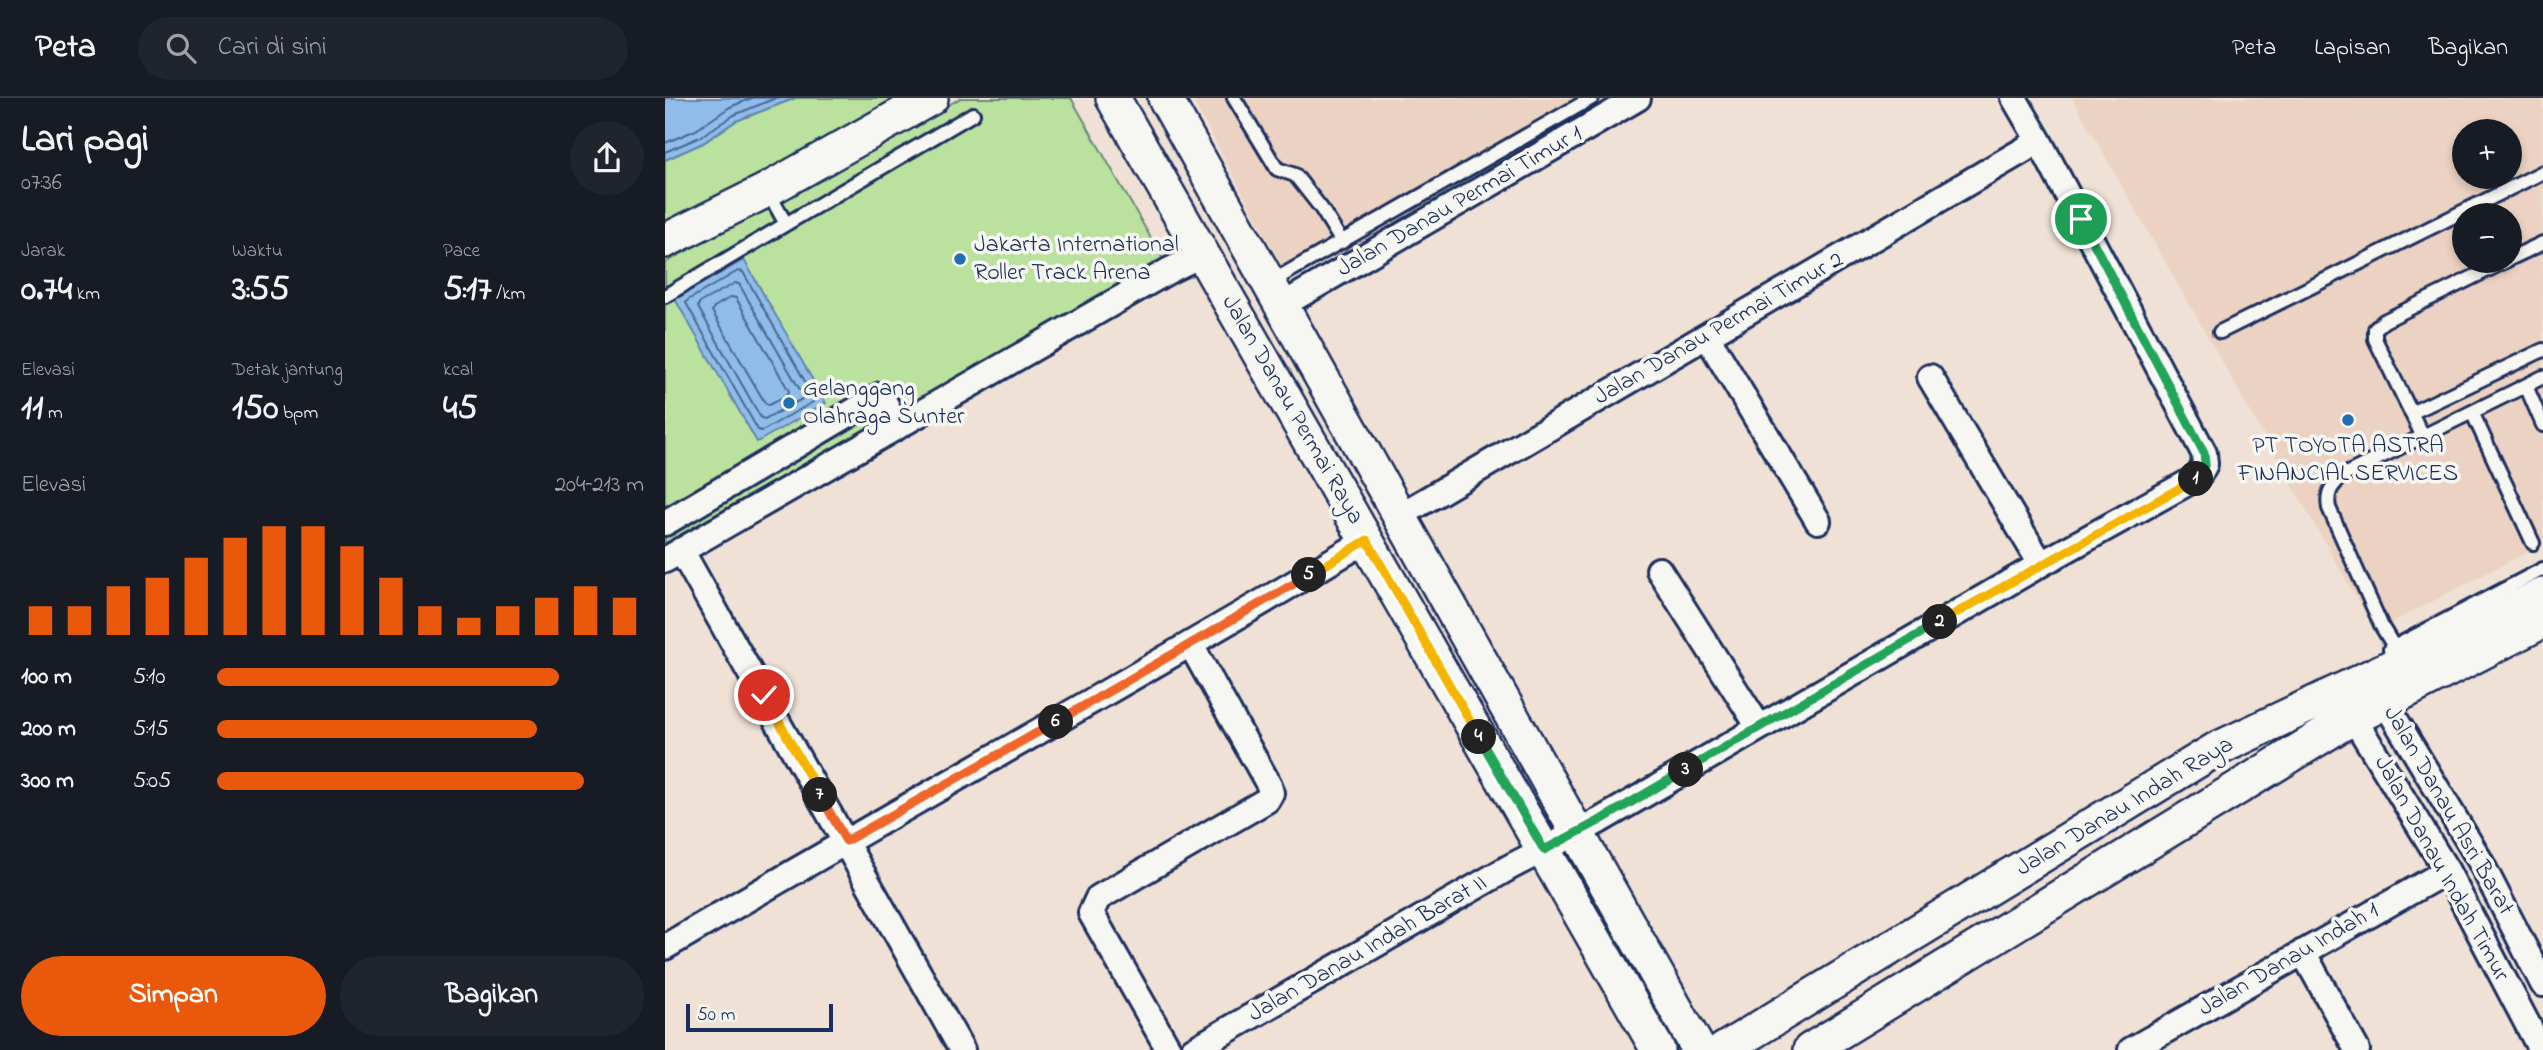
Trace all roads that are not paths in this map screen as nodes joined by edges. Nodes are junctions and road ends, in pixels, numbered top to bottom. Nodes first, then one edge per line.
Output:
1 (931, 98) edge
2 (1113, 98) edge
3 (1165, 98) edge
4 (1234, 98) edge
5 (1592, 98) edge
6 (1638, 98) edge
7 (2014, 98) edge
8 (973, 114) dead end
9 (2039, 141) junction
10 (2543, 172) edge
11 (767, 190) junction
12 (786, 224) junction
13 (665, 241) edge
14 (1342, 243) junction
15 (2543, 243) edge
16 (2522, 253) edge
17 (1203, 254) junction
18 (2482, 273) edge
19 (1275, 294) junction
20 (665, 296) edge
21 (2220, 332) dead end
22 (1707, 336) junction
23 (2543, 350) edge
24 (1930, 377) dead end
25 (2543, 377) edge
26 (2526, 386) junction
27 (2472, 412) junction
28 (2411, 413) junction
29 (2543, 425) edge
30 (897, 427) junction
31 (2423, 437) junction
32 (1399, 516) junction
33 (1818, 521) dead end
34 (665, 523) edge
35 (1367, 540) junction
36 (2532, 543) dead end
37 (673, 555) edge
38 (2041, 564) junction
39 (2543, 569) edge
40 (1659, 570) dead end
41 (2543, 595) edge
42 (2543, 621) edge
43 (1191, 645) junction
44 (2399, 654) junction
45 (2377, 688) junction
46 (2345, 704) junction
47 (1759, 727) junction
48 (2215, 750) junction
49 (2235, 789) junction
50 (1575, 833) junction
51 (846, 841) junction
52 (1545, 849) junction
53 (2447, 871) junction
54 (665, 947) edge
55 (2303, 952) junction
56 (2543, 984) edge
57 (962, 1050) edge
58 (1169, 1050) edge
59 (1193, 1050) edge
60 (1658, 1050) edge
61 (1699, 1050) edge
62 (1723, 1050) edge
63 (1810, 1050) edge
64 (2131, 1050) edge
65 (2357, 1050) edge
66 (2542, 1050) edge

1 - 11 street
2 - 17 street, Jalan Danau Permai Raya
3 - 19 street, Jalan Danau Permai Raya
4 - 14 lane
5 - 14 lane
6 - 19 street, Jalan Danau Permai Timur 1
7 - 9 street
8 - 12 lane
9 - 22 street, Jalan Danau Permai Timur 2
9 - 38 street, Jalan Danau Indah Barat II
10 - 21 lane
11 - 12 lane
11 - 13 street
12 - 20 lane
14 - 19 lane
15 - 16 lane
17 - 30 street
17 - 35 street, Jalan Danau Permai Raya
18 - 28 lane
19 - 32 street, Jalan Danau Permai Raya
22 - 32 street, Jalan Danau Permai Timur 2
22 - 33 street
23 - 28 lane
24 - 38 street
25 - 26 lane
26 - 27 lane
26 - 29 lane
27 - 31 lane
27 - 36 lane
28 - 31 lane
30 - 34 street
30 - 37 street
31 - 44 lane
32 - 50 street, Jalan Danau Permai Raya
35 - 43 street
35 - 52 street, Jalan Danau Permai Raya
37 - 51 street
38 - 47 street, Jalan Danau Indah Barat II
39 - 44 lane
40 - 47 street
41 - 44 street, Jalan Danau Indah Raya
42 - 45 street, Jalan Danau Indah Raya
43 - 51 street
43 - 58 street
44 - 45 street, Jalan Danau Indah Raya
45 - 46 street, Jalan Danau Indah Raya
45 - 56 street, Jalan Danau Asri Barat
46 - 48 street, Jalan Danau Indah Raya
46 - 49 street, Jalan Danau Indah Raya
46 - 53 street, Jalan Danau Indah Timur
47 - 50 street, Jalan Danau Indah Barat II
48 - 49 street
48 - 62 street, Jalan Danau Indah Raya
49 - 63 street, Jalan Danau Indah Raya
50 - 52 street, Jalan Danau Indah Barat II
50 - 61 street, Jalan Danau Permai Raya
51 - 54 street
51 - 57 street
52 - 59 street, Jalan Danau Indah Barat II
52 - 60 street, Jalan Danau Permai Raya
53 - 55 street, Jalan Danau Indah 1
53 - 66 street, Jalan Danau Indah Timur
55 - 64 street, Jalan Danau Indah 1
55 - 65 street

